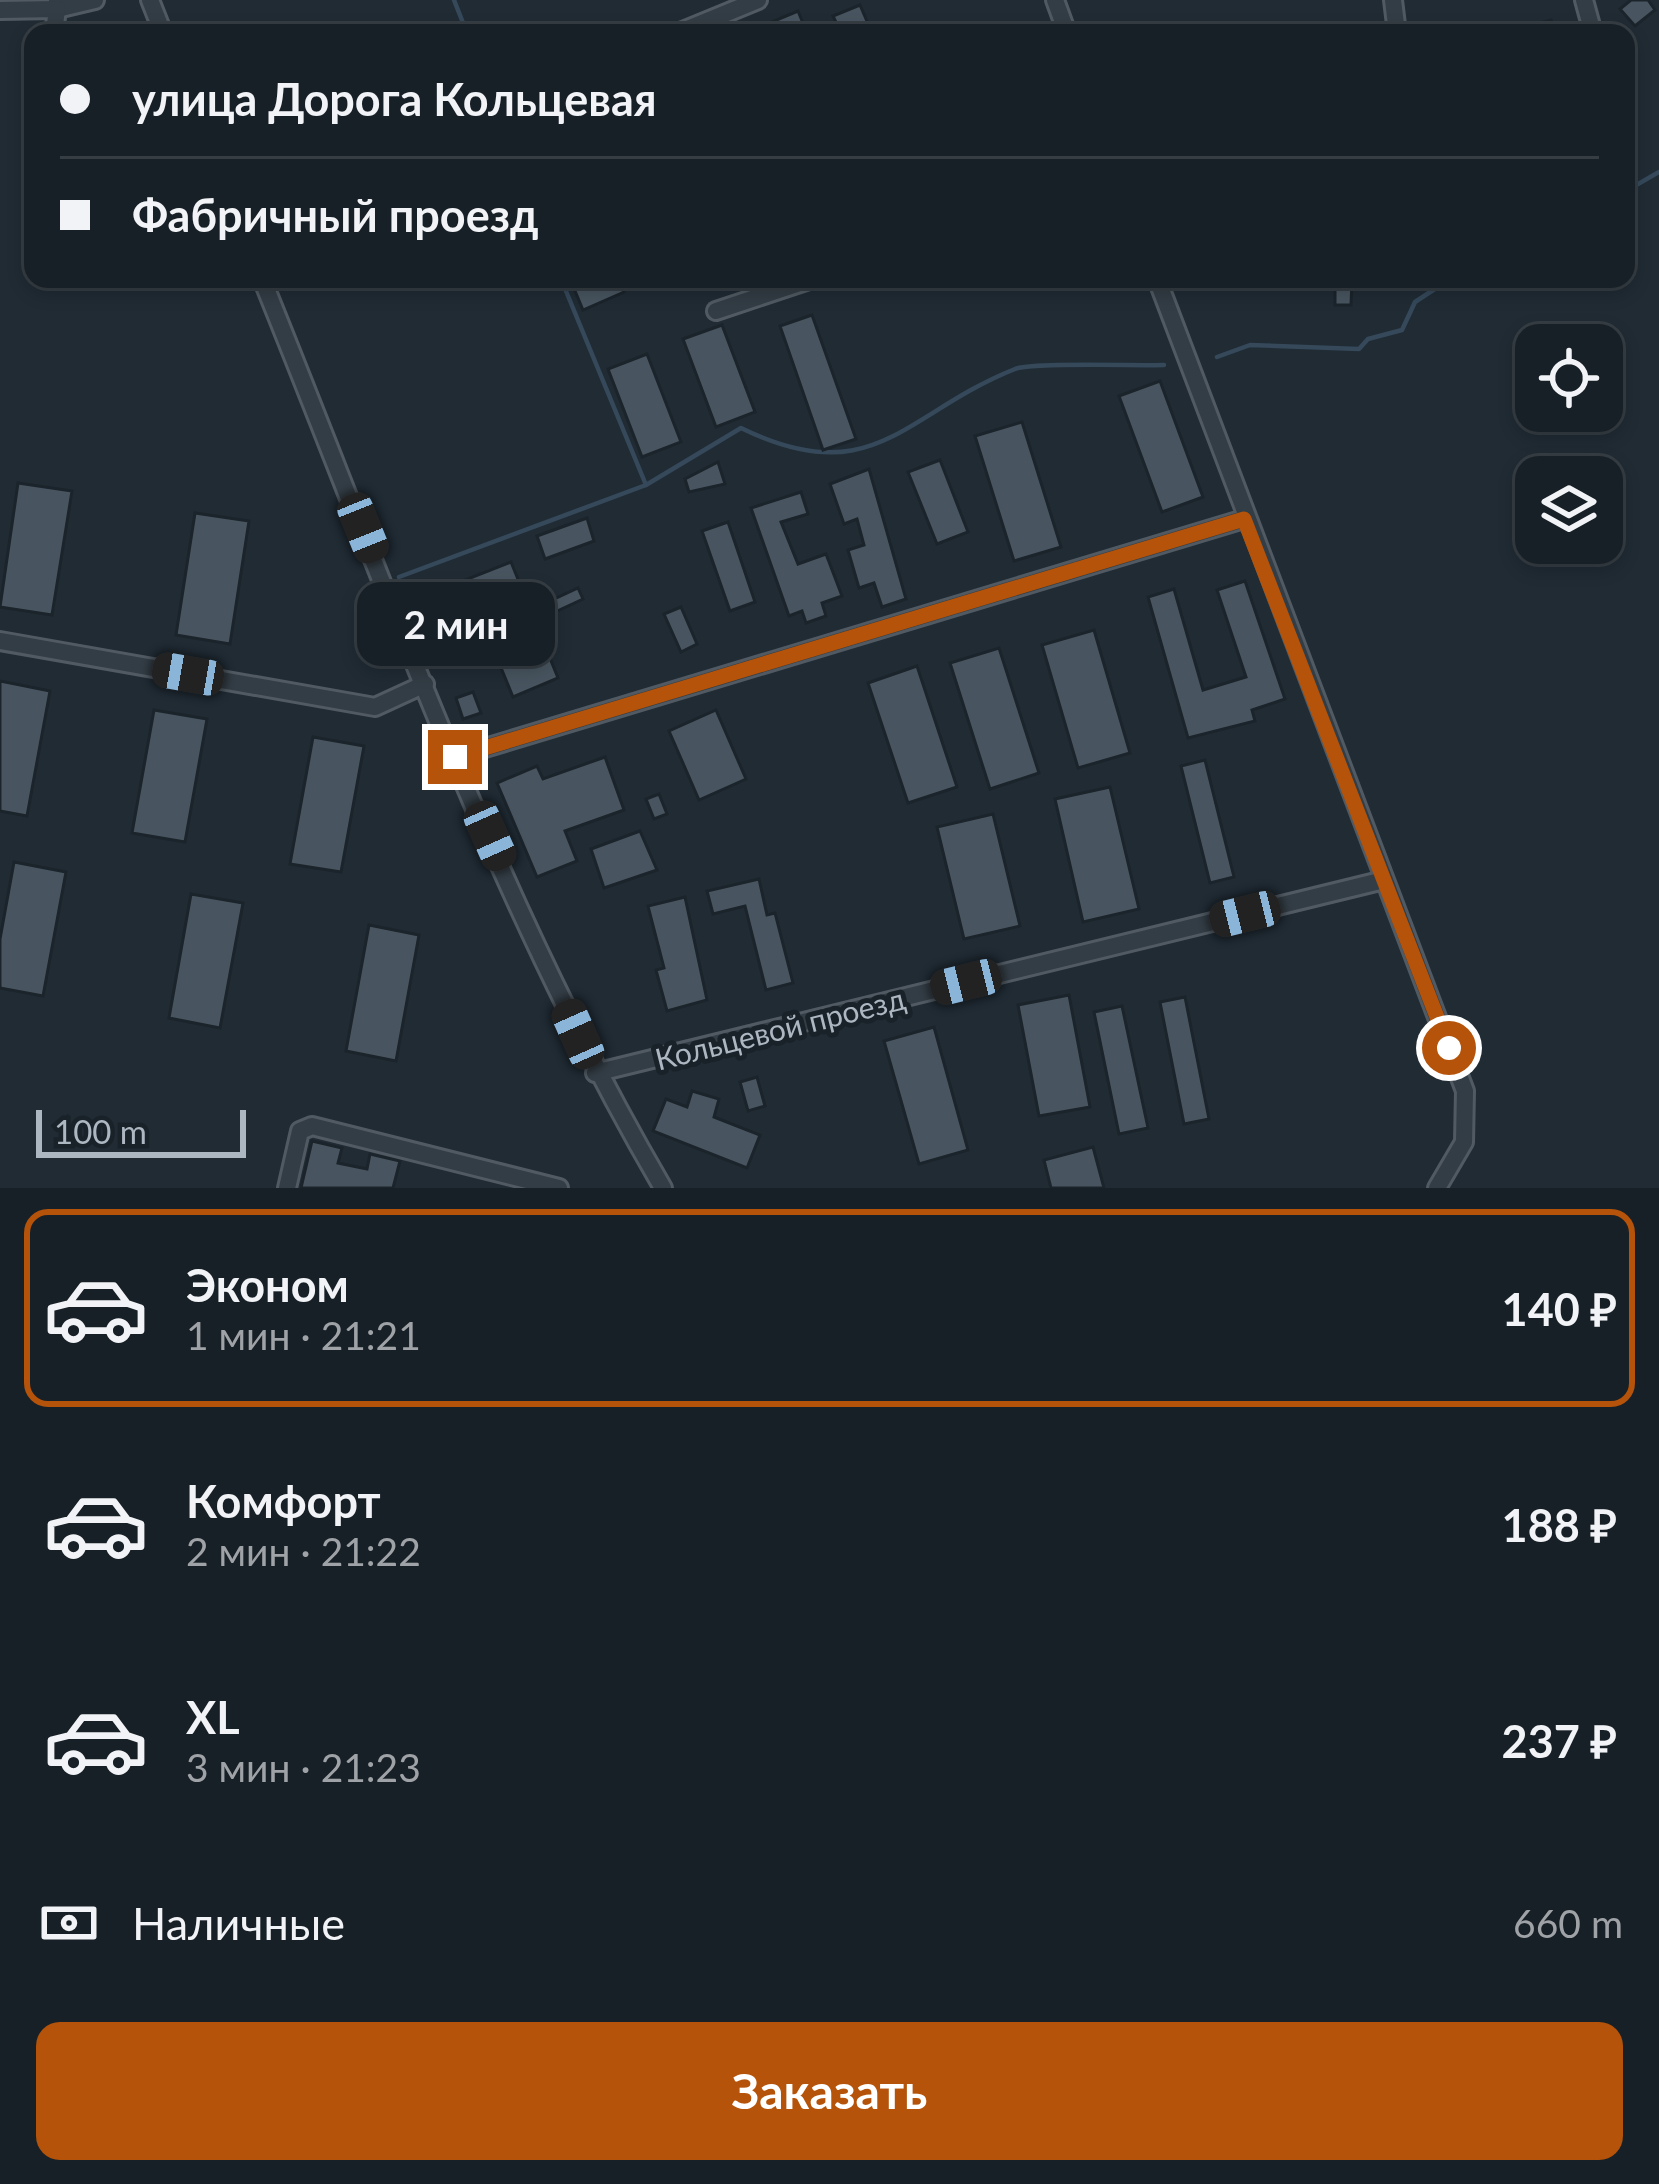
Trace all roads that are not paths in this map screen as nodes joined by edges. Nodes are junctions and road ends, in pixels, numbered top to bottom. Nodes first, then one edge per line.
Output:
1 (95, 0) edge
2 (758, 0) edge
3 (57, 4) edge
4 (8, 6) edge
5 (700, 24) edge
6 (266, 288) edge
7 (784, 288) edge
8 (1160, 288) edge
9 (716, 310) dead end
10 (1244, 519) junction
11 (0, 641) edge
12 (425, 684) junction
13 (455, 757) junction
14 (1384, 880) junction
15 (595, 1073) junction
16 (287, 1188) edge
17 (559, 1188) edge
18 (663, 1188) edge
19 (1437, 1188) edge

1 - 3 street
2 - 5 street
3 - 4 street
6 - 12 street
7 - 9 street
8 - 10 street
10 - 13 street
10 - 14 street
11 - 12 street
12 - 13 street
13 - 15 street
14 - 15 street, Кольцевой проезд
14 - 19 street
15 - 18 street
16 - 17 street

